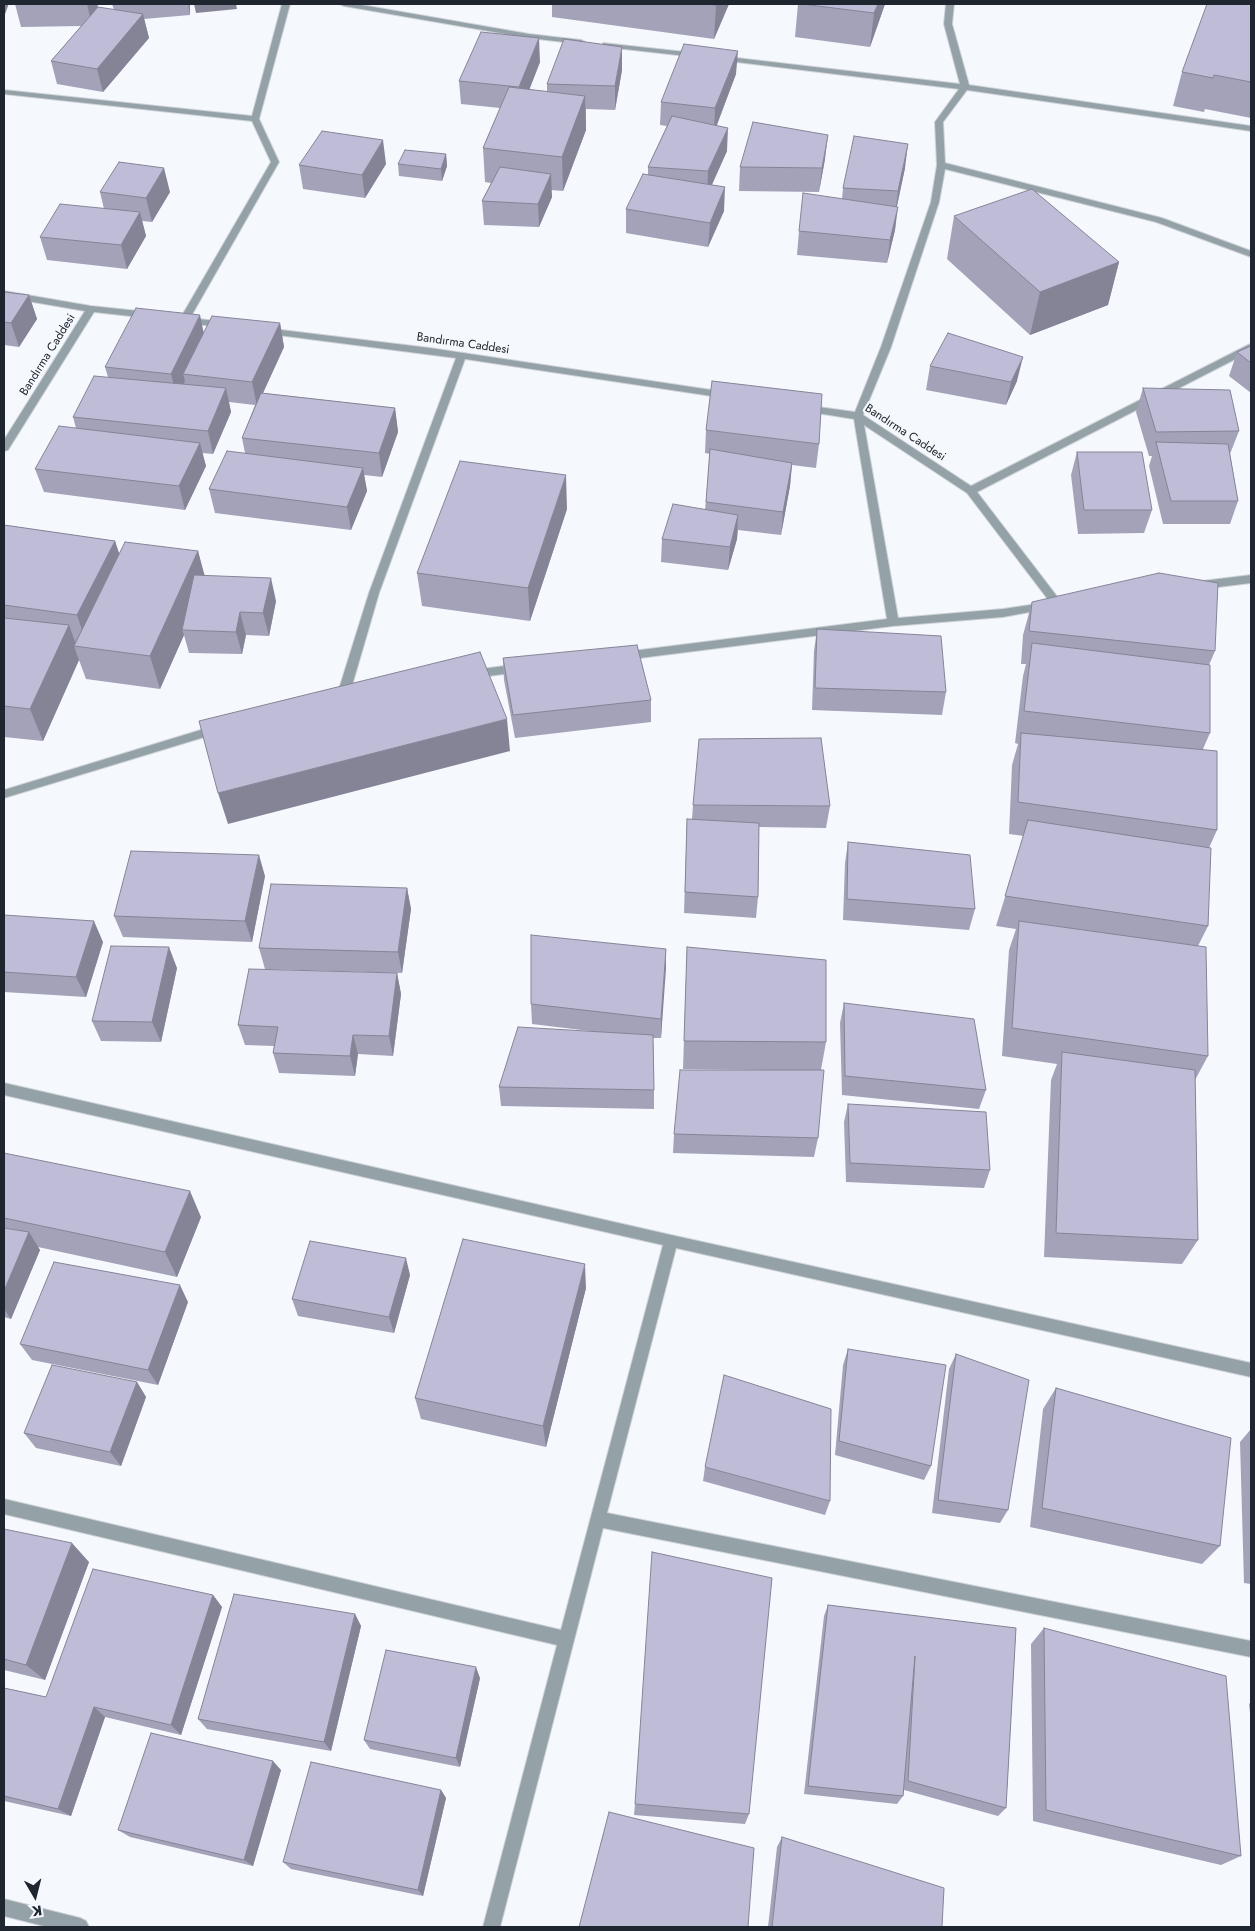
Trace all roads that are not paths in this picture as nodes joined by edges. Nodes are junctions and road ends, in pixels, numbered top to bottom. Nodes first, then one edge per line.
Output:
1 (286, 4) edge
2 (344, 4) edge
3 (950, 4) edge
4 (589, 43) edge
5 (599, 44) edge
6 (965, 87) junction
7 (4, 92) edge
8 (254, 119) junction
9 (1251, 128) edge
10 (940, 165) junction
11 (1251, 254) edge
12 (4, 294) edge
13 (92, 309) junction
14 (157, 316) edge
15 (232, 326) edge
16 (251, 329) edge
17 (1251, 347) edge
18 (461, 356) junction
19 (739, 398) edge
20 (794, 406) edge
21 (858, 416) junction
22 (4, 448) edge
23 (971, 491) junction
24 (1251, 579) edge
25 (1193, 586) edge
26 (1075, 601) edge
27 (1056, 603) junction
28 (893, 622) junction
29 (608, 658) edge
30 (530, 667) edge
31 (462, 675) edge
32 (345, 690) edge
33 (226, 726) edge
34 (4, 794) edge
35 (4, 1089) edge
36 (671, 1241) junction
37 (1251, 1370) edge
38 (4, 1506) edge
39 (598, 1519) junction
40 (566, 1640) junction
41 (1251, 1649) edge
42 (4, 1907) edge
43 (80, 1927) edge
44 (491, 1927) edge

1 - 8 street
2 - 4 street
3 - 6 street
5 - 6 street
6 - 9 street
6 - 10 street
7 - 8 street
8 - 15 street
10 - 11 street
10 - 21 street
12 - 13 street
13 - 14 street, Bandırma Caddesi
13 - 22 street, Bandırma Caddesi
16 - 18 street, Bandırma Caddesi
17 - 23 street
18 - 19 street, Bandırma Caddesi
18 - 32 street
20 - 21 street, Bandırma Caddesi
21 - 23 street, Bandırma Caddesi
21 - 28 street
23 - 27 street, Bandırma Caddesi
24 - 25 street
26 - 27 street
27 - 28 street
28 - 29 street
30 - 31 street
33 - 34 street
35 - 36 street
36 - 37 street
36 - 39 street
38 - 40 street
39 - 40 street
39 - 41 street
40 - 44 street
42 - 43 street

